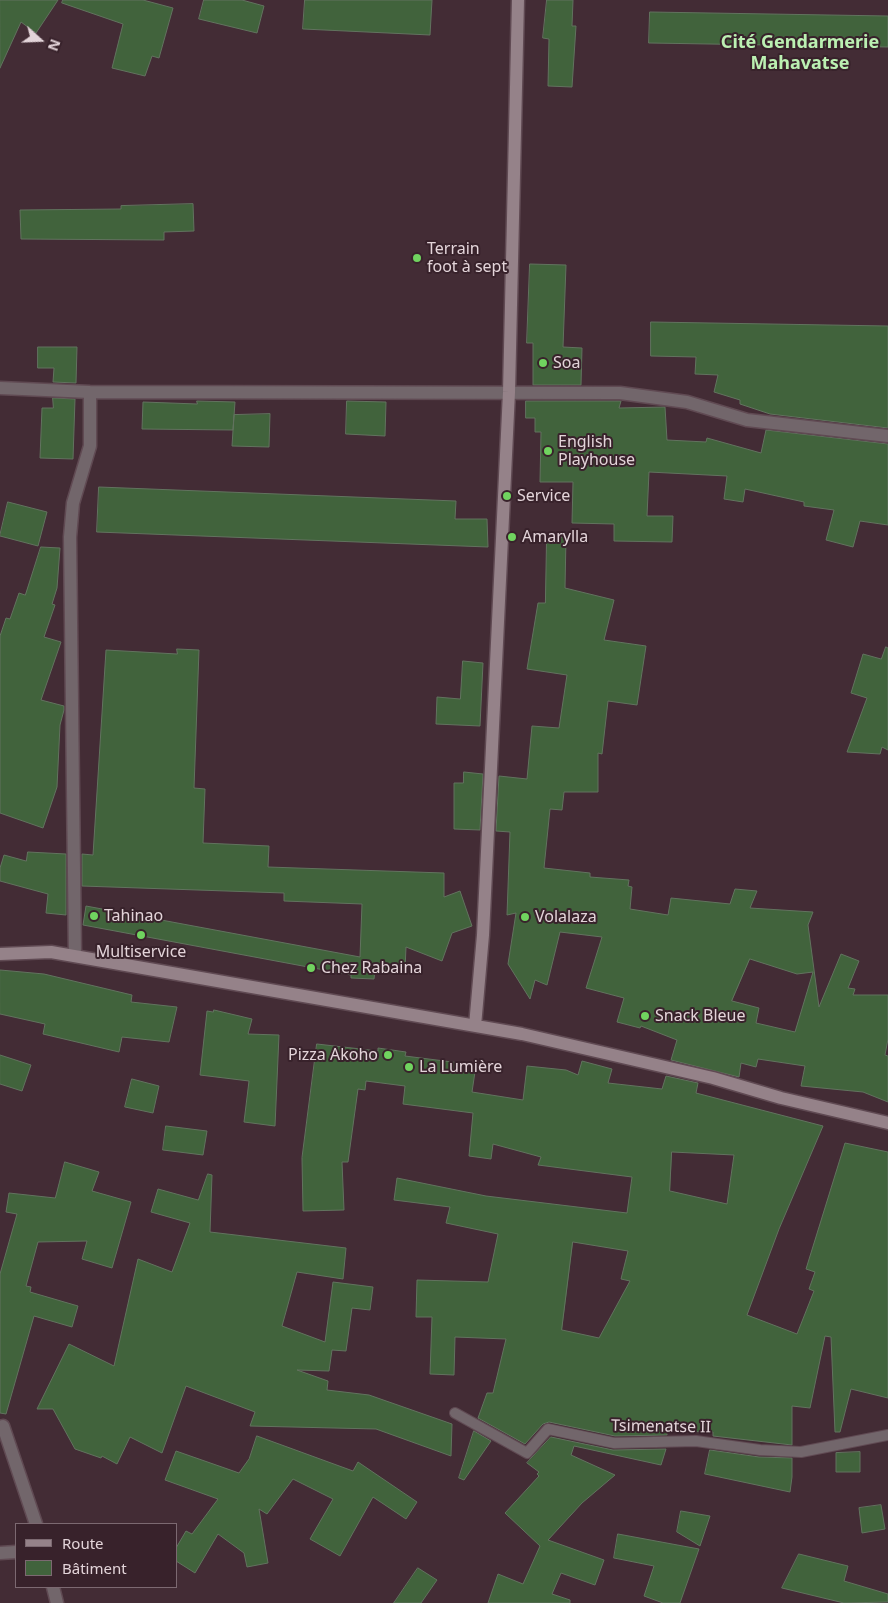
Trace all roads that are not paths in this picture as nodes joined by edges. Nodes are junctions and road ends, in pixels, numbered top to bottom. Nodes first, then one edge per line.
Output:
1 (518, 0) edge
2 (0, 388) edge
3 (90, 392) junction
4 (509, 392) junction
5 (888, 436) edge
6 (0, 954) edge
7 (75, 956) junction
8 (475, 1026) junction
9 (888, 1123) edge
10 (455, 1413) dead end
11 (3, 1426) dead end
12 (888, 1435) edge
13 (36, 1523) edge
14 (15, 1552) edge
15 (0, 1553) edge
16 (53, 1588) edge
17 (57, 1603) edge

1 - 4 street
2 - 3 street
3 - 4 street
3 - 7 street
4 - 5 street
4 - 8 street
6 - 7 street
7 - 8 street
8 - 9 street
10 - 12 lane, Tsimenatse II
11 - 13 street
14 - 15 street
16 - 17 street

